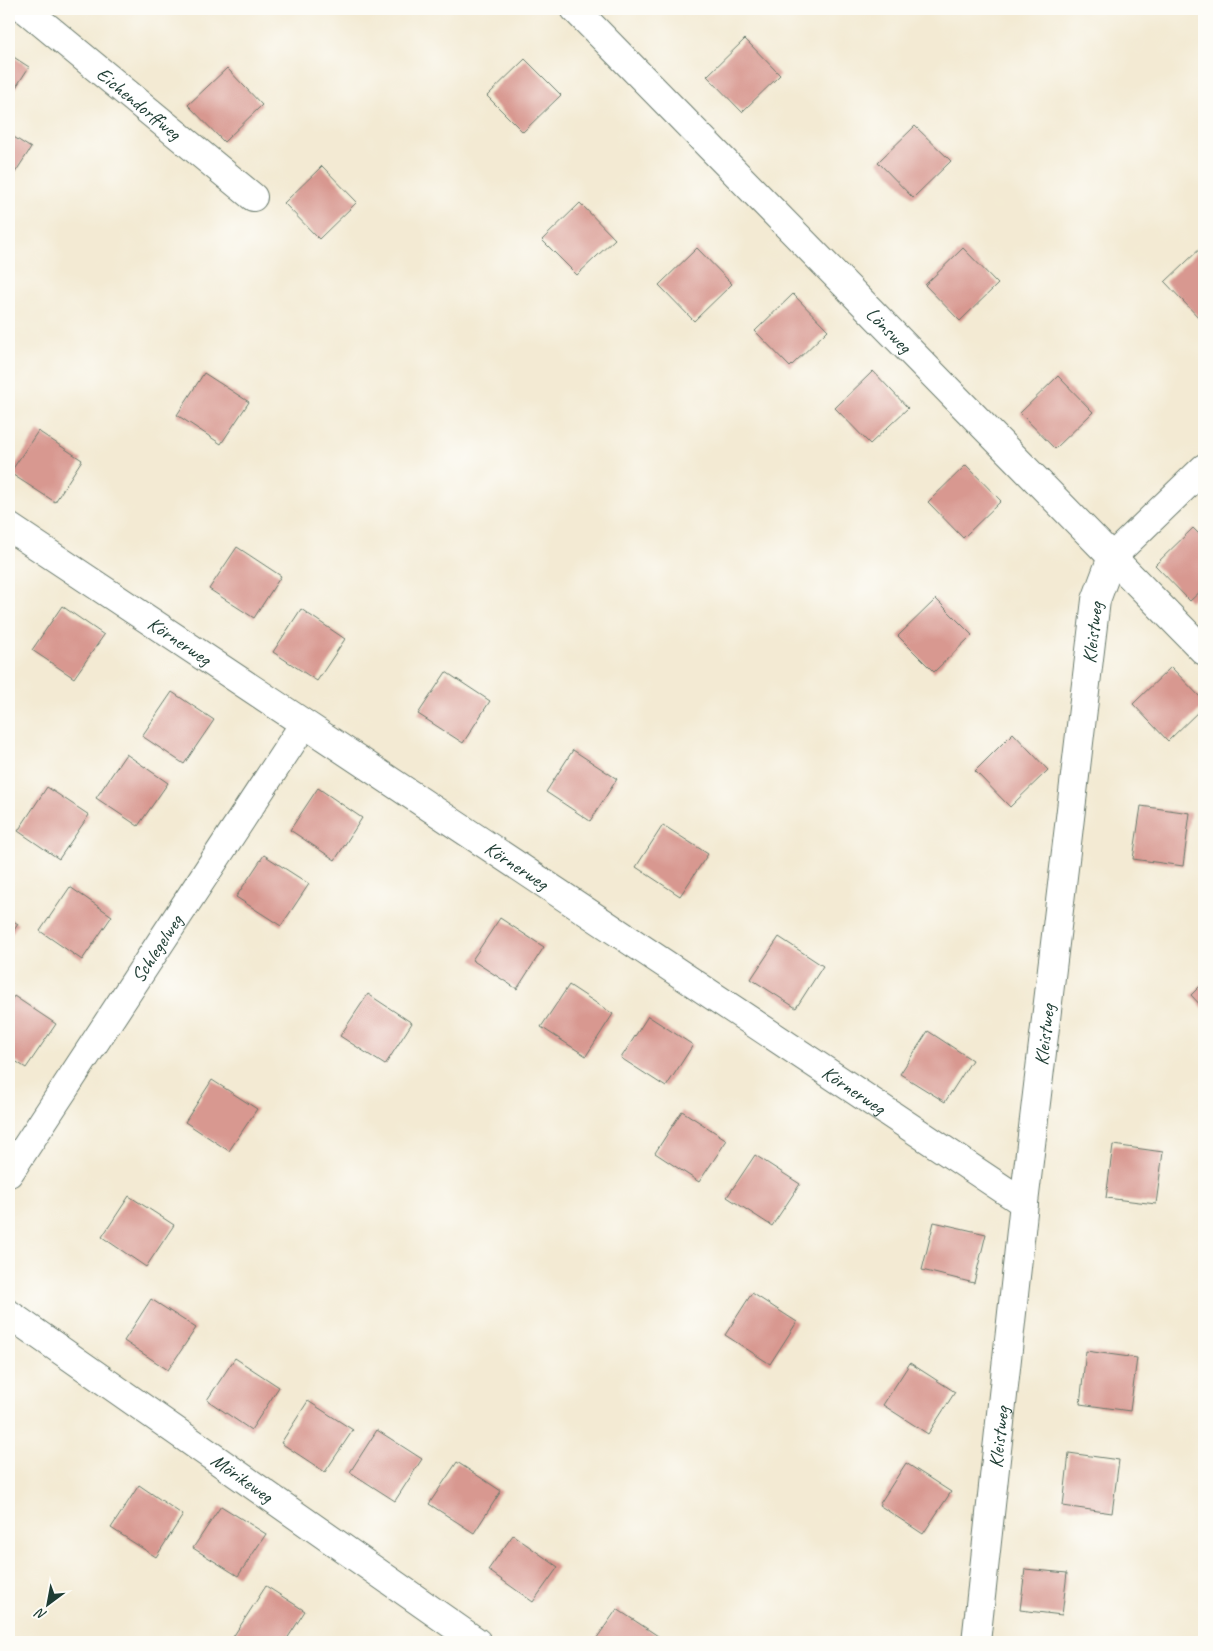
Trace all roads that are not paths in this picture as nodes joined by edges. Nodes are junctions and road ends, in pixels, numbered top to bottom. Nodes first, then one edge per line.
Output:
1 (25, 9) edge
2 (575, 9) edge
3 (253, 197) dead end
4 (1204, 468) edge
5 (9, 527) edge
6 (1112, 558) junction
7 (1204, 651) edge
8 (304, 724) junction
9 (9, 1173) edge
10 (1024, 1203) junction
11 (9, 1314) edge
12 (477, 1642) edge
13 (976, 1642) edge

1 - 3 street, Eichendorffweg
2 - 6 street, Lönsweg
4 - 6 street, Kleistweg
5 - 8 street, Körnerweg
6 - 7 street, Lönsweg
6 - 10 street, Kleistweg
8 - 9 street, Schlegelweg
8 - 10 street, Körnerweg
10 - 13 street, Kleistweg
11 - 12 street, Mörikeweg

